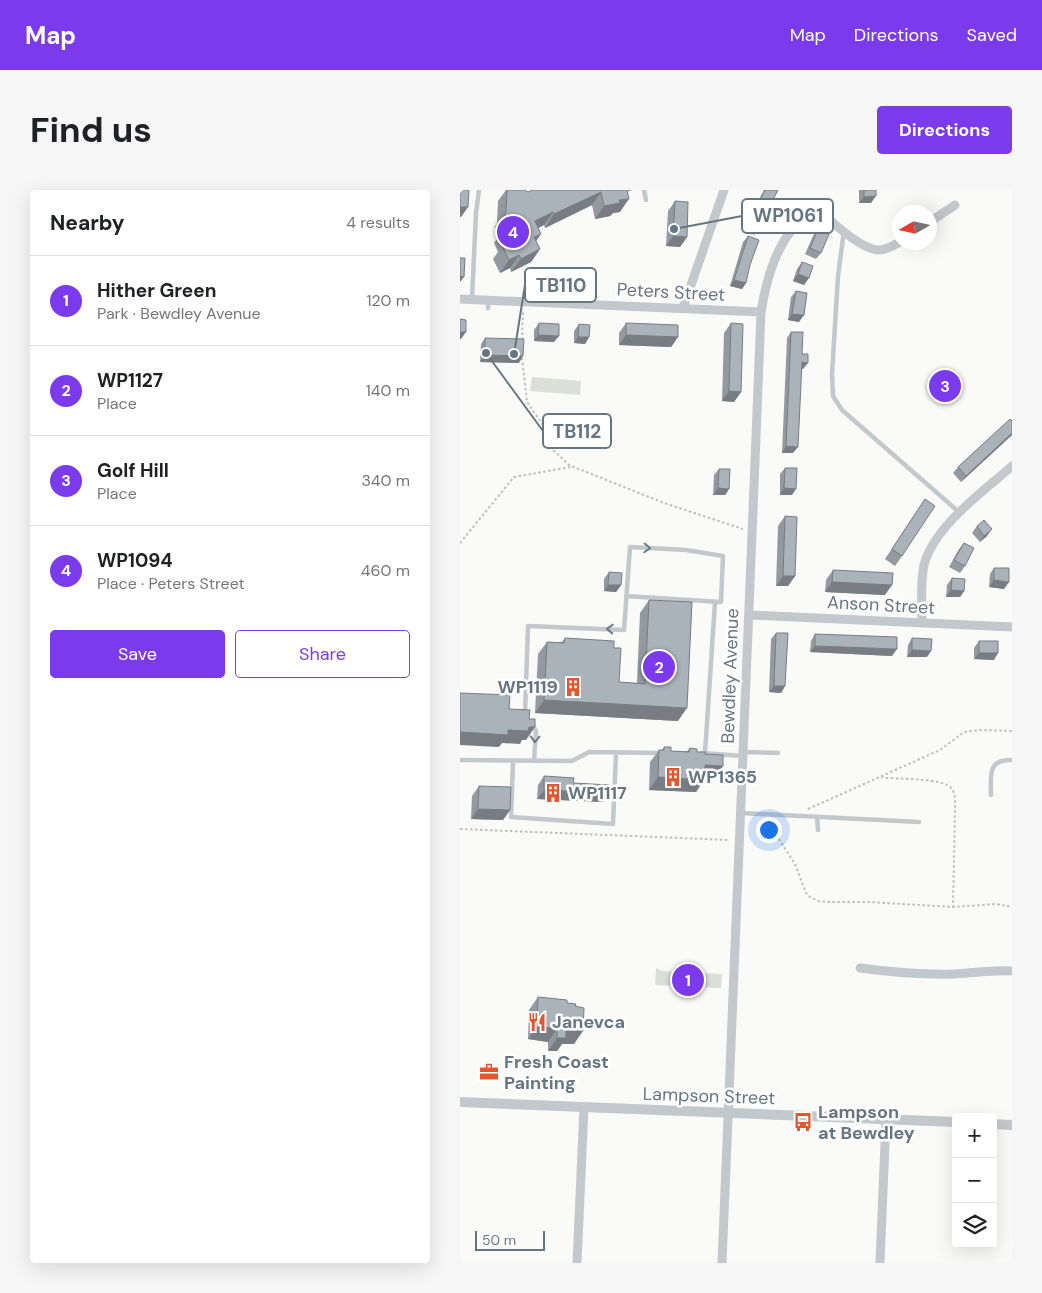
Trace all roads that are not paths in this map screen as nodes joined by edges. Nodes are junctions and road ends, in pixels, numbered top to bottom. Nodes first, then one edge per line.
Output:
1 (479, 190) edge
2 (644, 190) edge
3 (724, 190) edge
4 (646, 200) dead end
5 (955, 205) dead end
6 (937, 217) edge
7 (844, 231) junction
8 (892, 247) edge
9 (460, 298) edge
10 (472, 299) junction
11 (683, 308) junction
12 (761, 312) junction
13 (1012, 466) edge
14 (960, 513) junction
15 (626, 596) junction
16 (716, 602) junction
17 (748, 615) junction
18 (922, 623) junction
19 (1012, 627) edge
20 (616, 753) junction
21 (666, 753) edge
22 (695, 753) edge
23 (705, 753) junction
24 (778, 753) dead end
25 (743, 754) junction
26 (460, 760) edge
27 (1012, 760) edge
28 (534, 761) junction
29 (514, 762) junction
30 (991, 795) dead end
31 (741, 813) junction
32 (817, 817) junction
33 (919, 822) dead end
34 (818, 830) dead end
35 (860, 968) dead end
36 (1012, 971) edge
37 (460, 1102) edge
38 (584, 1107) junction
39 (729, 1113) junction
40 (886, 1119) junction
41 (952, 1122) edge
42 (997, 1124) edge
43 (1012, 1124) edge
44 (577, 1263) edge
45 (722, 1263) edge
46 (880, 1263) edge

1 - 10 lane
2 - 4 lane
3 - 11 street
5 - 6 street
7 - 8 street, Bewdley Avenue
7 - 12 street, Bewdley Avenue
7 - 14 lane
9 - 10 street, Peters Street
10 - 11 street, Peters Street
11 - 12 street, Peters Street
12 - 17 street, Bewdley Avenue
13 - 14 street
14 - 18 street
15 - 16 lane
15 -> 16 lane
15 -> 28 lane
16 - 23 lane
17 - 18 street, Anson Street
17 - 25 street, Bewdley Avenue
18 - 19 street, Anson Street
20 - 21 lane
20 - 28 lane
20 - 29 lane
22 - 23 lane
23 - 25 lane
24 - 25 lane
25 - 31 street, Bewdley Avenue
26 - 29 lane
27 - 30 lane
28 - 29 lane
31 - 32 lane
31 - 39 street, Bewdley Avenue
32 - 33 lane
32 - 34 lane
35 - 36 street
37 - 38 street, Lampson Street
38 - 39 street, Lampson Street
38 - 44 street
39 - 40 street, Lampson Street
39 - 45 street, Bewdley Avenue
40 - 41 street, Lampson Street
40 - 46 street
42 - 43 street

